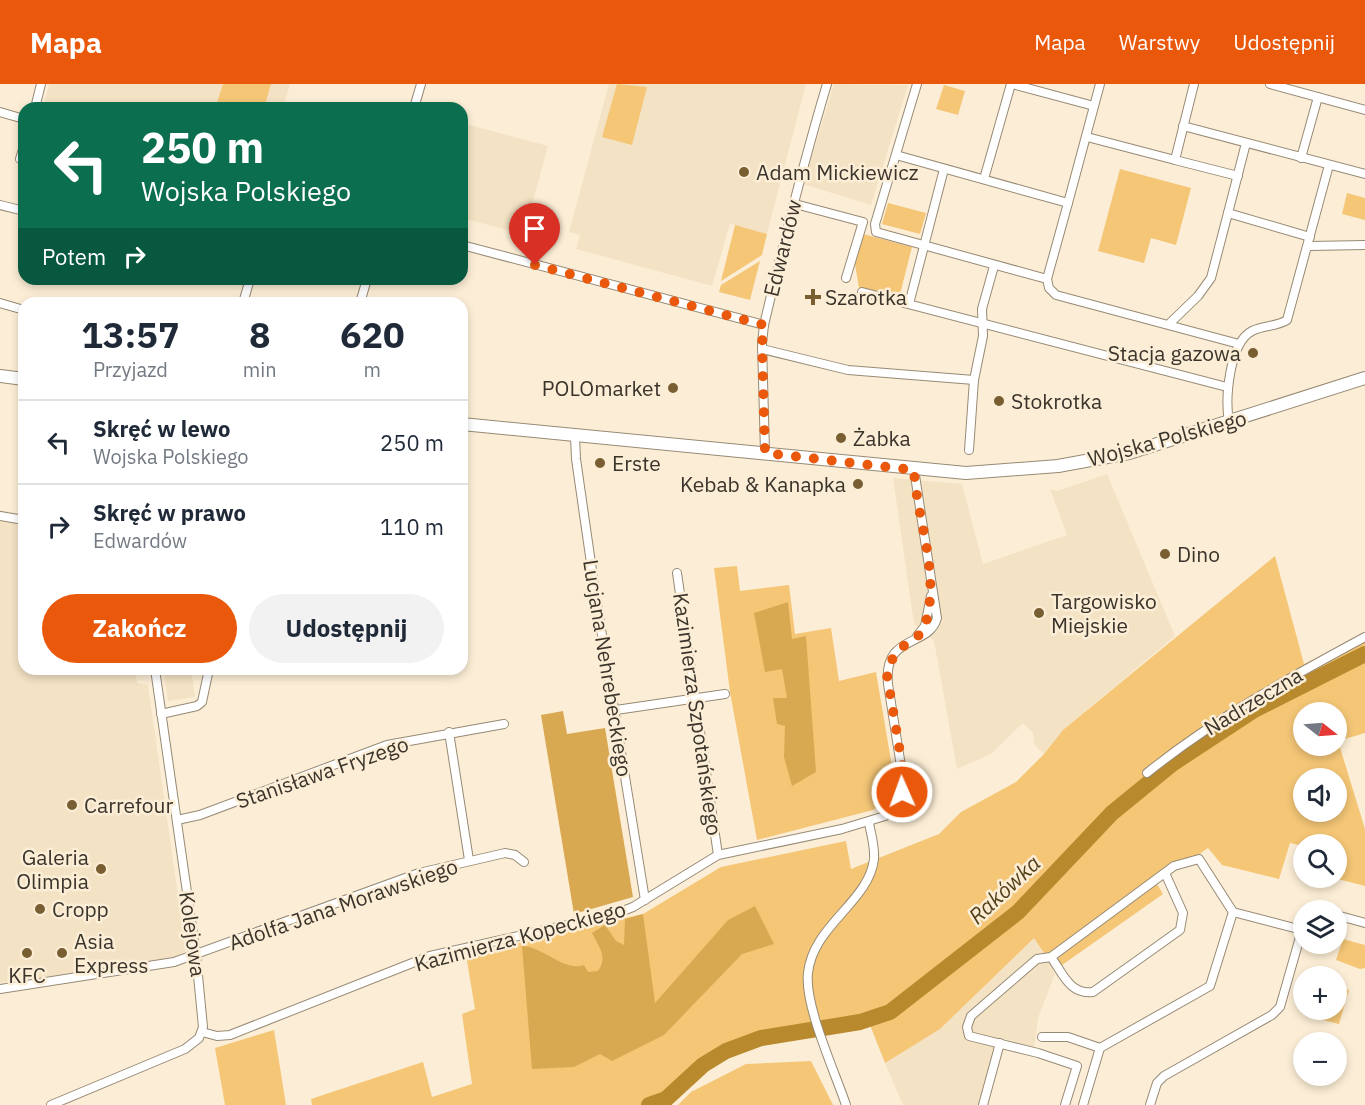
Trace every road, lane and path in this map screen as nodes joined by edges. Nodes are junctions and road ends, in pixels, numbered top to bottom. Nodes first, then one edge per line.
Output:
1 (41, 84) edge
2 (421, 84) edge
3 (827, 84) edge
4 (917, 84) edge
5 (1011, 84) edge
6 (1100, 84) edge
7 (1194, 84) edge
8 (1270, 84) edge
9 (1318, 98) junction
10 (36, 102) edge
11 (416, 102) edge
12 (1094, 106) junction
13 (1365, 110) edge
14 (0, 112) edge
15 (18, 117) edge
16 (1183, 126) junction
17 (1087, 137) junction
18 (1245, 143) junction
19 (896, 155) junction
20 (1301, 158) junction
21 (1175, 160) junction
22 (1329, 165) junction
23 (944, 170) junction
24 (1365, 174) edge
25 (1238, 176) junction
26 (984, 179) junction
27 (1068, 203) junction
28 (795, 204) junction
29 (0, 205) edge
30 (18, 210) edge
31 (1228, 213) junction
32 (1309, 241) junction
33 (1365, 245) edge
34 (468, 246) edge
35 (924, 246) junction
36 (994, 266) junction
37 (846, 278) dead end
38 (1047, 279) junction
39 (862, 292) dead end
40 (0, 303) edge
41 (909, 304) junction
42 (18, 308) edge
43 (983, 324) junction
44 (1169, 324) junction
45 (764, 325) junction
46 (1239, 344) junction
47 (762, 349) junction
48 (0, 376) edge
49 (18, 378) edge
50 (1365, 378) edge
51 (974, 380) junction
52 (1227, 387) junction
53 (1229, 422) junction
54 (468, 425) edge
55 (575, 436) junction
56 (969, 450) dead end
57 (765, 453) junction
58 (914, 470) junction
59 (0, 516) edge
60 (18, 519) edge
61 (677, 573) dead end
62 (1365, 637) edge
63 (156, 675) edge
64 (208, 675) edge
65 (725, 694) dead end
66 (695, 698) junction
67 (616, 710) junction
68 (161, 714) junction
69 (504, 724) dead end
70 (449, 732) junction
71 (1147, 773) dead end
72 (177, 820) junction
73 (869, 823) junction
74 (718, 855) junction
75 (470, 860) junction
76 (524, 862) dead end
77 (1165, 873) junction
78 (645, 900) junction
79 (1233, 912) junction
80 (1347, 918) edge
81 (1365, 923) edge
82 (1293, 926) edge
83 (1295, 954) edge
84 (196, 955) junction
85 (1051, 957) junction
86 (0, 988) edge
87 (202, 1032) junction
88 (1042, 1037) dead end
89 (1000, 1043) junction
90 (1100, 1048) junction
91 (51, 1105) edge
92 (846, 1105) edge
93 (983, 1105) edge
94 (1065, 1105) edge
95 (1083, 1105) edge
96 (1150, 1105) edge

1 - 10 street
2 - 11 street
3 - 28 street, Edwardów
4 - 19 street
5 - 12 street
5 - 26 street
6 - 12 street
7 - 16 street
8 - 9 street
9 - 13 street
9 - 20 street
12 - 17 street
14 - 15 street
16 - 18 street
16 - 21 street
17 - 21 street
17 - 27 street
18 - 20 street
18 - 25 street
19 - 23 street
19 - 35 street
20 - 22 street
21 - 25 street
22 - 24 street
22 - 32 street
23 - 26 street
23 - 35 street
25 - 31 street
26 - 27 street
27 - 38 street
28 - 37 street
28 - 45 street, Edwardów
29 - 30 street
31 - 32 street
31 - 44 street
32 - 33 street
32 - 46 street
34 - 45 street
35 - 36 street
35 - 41 street
36 - 38 street
36 - 43 street
38 - 44 street
39 - 41 street
40 - 42 street
41 - 43 street
43 - 51 street
43 - 52 street
44 - 46 street
45 - 47 street, Edwardów
46 - 52 street
47 - 51 street
47 - 57 street, Edwardów
48 - 49 street
50 - 53 street, Wojska Polskiego
51 - 56 street
52 - 53 street
53 - 58 street, Wojska Polskiego
54 - 55 street, Wojska Polskiego
55 - 57 street, Wojska Polskiego
55 - 67 street, Lucjana Nehrebeckiego
57 - 58 street, Wojska Polskiego
58 - 73 street
59 - 60 street
61 - 66 street, Kazimierza Szpotańskiego
62 - 71 street, Nadrzeczna
63 - 68 street, Kolejowa
64 - 68 street
65 - 66 street
66 - 67 street
66 - 74 street, Kazimierza Szpotańskiego
67 - 78 street, Lucjana Nehrebeckiego
68 - 72 street, Kolejowa
69 - 70 street, Stanisława Fryzego
70 - 72 street, Stanisława Fryzego
70 - 75 street
72 - 84 street, Kolejowa
73 - 74 street, Kazimierza Kopeckiego
73 - 92 street
74 - 78 street, Kazimierza Kopeckiego
75 - 76 street, Adolfa Jana Morawskiego
75 - 84 street, Adolfa Jana Morawskiego
77 - 79 street
77 - 85 street
77 - 85 street
78 - 87 street, Kazimierza Kopeckiego
79 - 82 street
79 - 90 street
80 - 81 street
83 - 96 street
84 - 86 street, Adolfa Jana Morawskiego
84 - 87 street, Kolejowa
85 - 89 street
87 - 91 street
88 - 90 street
89 - 93 street
89 - 94 street
90 - 95 street

